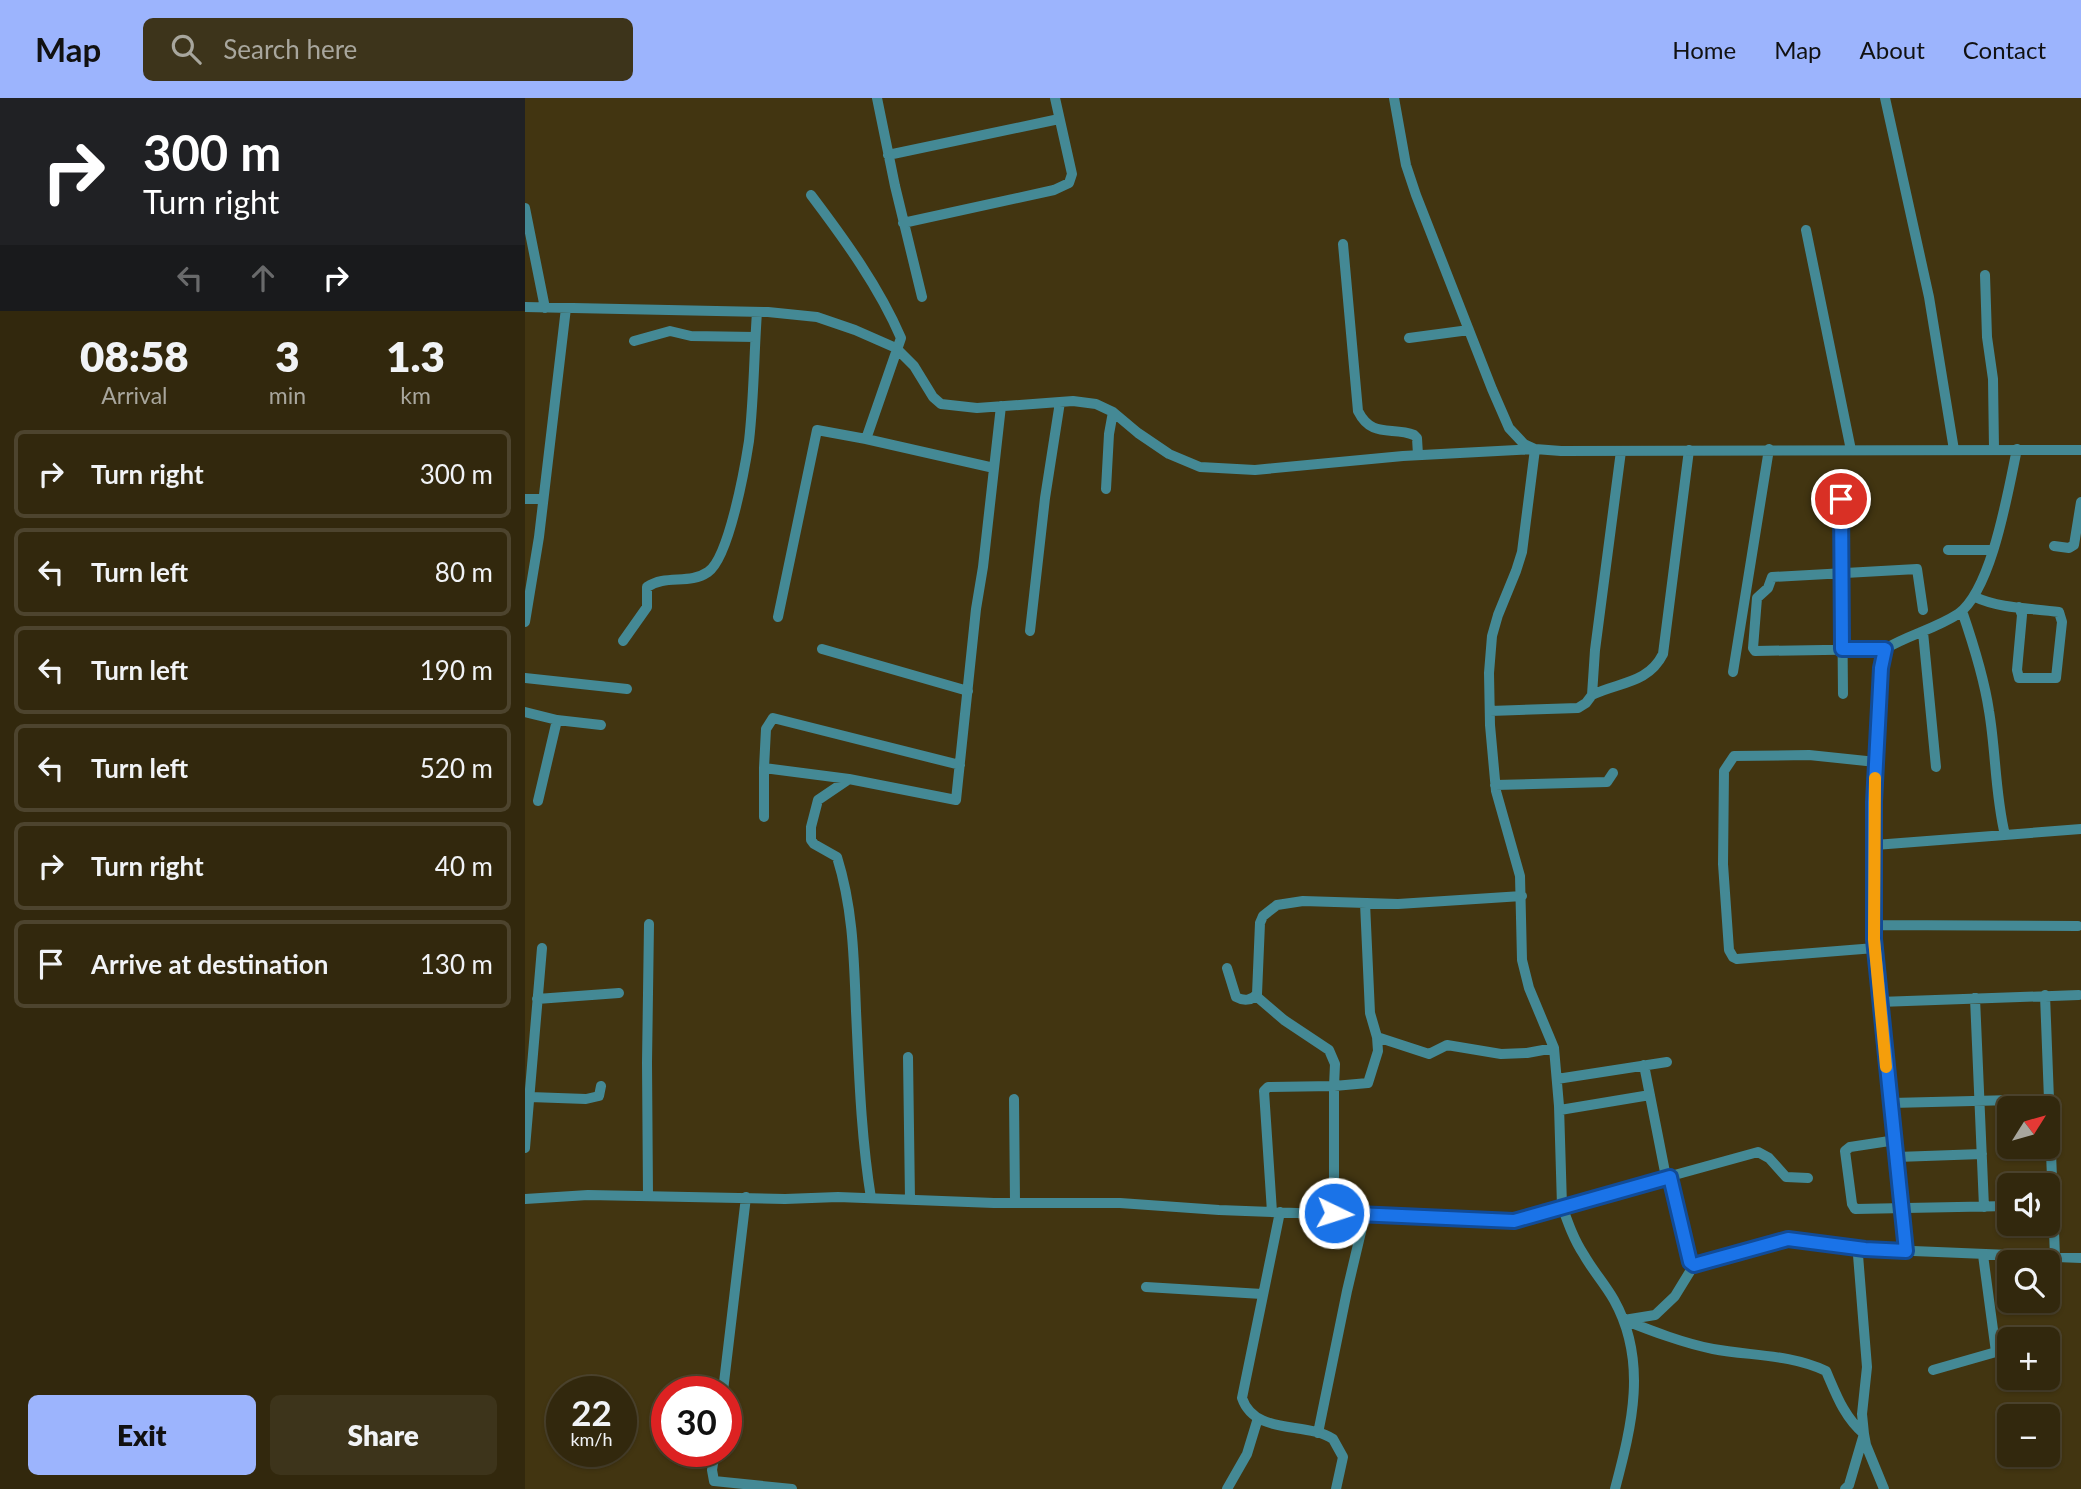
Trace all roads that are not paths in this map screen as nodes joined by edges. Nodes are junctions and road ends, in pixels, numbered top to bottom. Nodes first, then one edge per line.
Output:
1 (877, 98) edge
2 (1055, 98) edge
3 (1394, 98) edge
4 (1889, 100) edge
5 (1059, 118) junction
6 (888, 155) junction
7 (811, 195) dead end
8 (525, 208) edge
9 (903, 223) junction
10 (1806, 230) dead end
11 (1343, 244) dead end
12 (1985, 275) dead end
13 (922, 297) dead end
14 (525, 307) edge
15 (545, 308) junction
16 (566, 308) junction
17 (757, 312) junction
18 (1469, 330) junction
19 (755, 337) junction
20 (1409, 338) dead end
21 (634, 341) dead end
22 (895, 348) junction
23 (1061, 402) junction
24 (1001, 406) junction
25 (1113, 412) junction
26 (866, 439) junction
27 (1535, 449) junction
28 (1994, 449) junction
29 (2017, 449) junction
30 (1689, 450) junction
31 (1769, 450) junction
32 (1851, 450) junction
33 (1954, 450) junction
34 (2081, 450) edge
35 (1621, 451) junction
36 (1419, 455) junction
37 (994, 468) junction
38 (1842, 475) dead end
39 (1107, 489) dead end
40 (525, 499) edge
41 (544, 499) junction
42 (2081, 502) edge
43 (2054, 546) dead end
44 (1948, 550) dead end
45 (1992, 550) junction
46 (1841, 572) junction
47 (1975, 597) junction
48 (2019, 607) junction
49 (1923, 610) dead end
50 (1962, 611) junction
51 (778, 617) dead end
52 (525, 622) edge
53 (1030, 631) dead end
54 (1923, 632) junction
55 (623, 641) dead end
56 (823, 649) dead end
57 (1842, 649) junction
58 (1885, 649) junction
59 (1733, 672) dead end
60 (525, 678) edge
61 (627, 689) dead end
62 (968, 691) junction
63 (1843, 694) dead end
64 (1592, 695) junction
65 (1490, 711) junction
66 (525, 712) edge
67 (557, 720) junction
68 (601, 725) dead end
69 (1876, 762) junction
70 (960, 765) junction
71 (1936, 767) dead end
72 (764, 768) junction
73 (1612, 773) dead end
74 (849, 779) junction
75 (1495, 785) junction
76 (538, 801) dead end
77 (764, 817) dead end
78 (2081, 829) edge
79 (2005, 835) junction
80 (1875, 845) junction
81 (1522, 896) junction
82 (1365, 903) junction
83 (649, 924) dead end
84 (1874, 925) junction
85 (2078, 926) dead end
86 (542, 948) dead end
87 (1875, 948) junction
88 (1227, 968) dead end
89 (619, 993) dead end
90 (2045, 995) junction
91 (2079, 995) dead end
92 (1256, 996) junction
93 (1975, 998) junction
94 (537, 999) junction
95 (1879, 1002) junction
96 (1377, 1037) junction
97 (1553, 1048) junction
98 (908, 1056) dead end
99 (1667, 1062) dead end
100 (1644, 1065) junction
101 (1557, 1079) junction
102 (601, 1086) dead end
103 (1334, 1086) junction
104 (1650, 1095) junction
105 (2049, 1096) edge
106 (530, 1097) junction
107 (1014, 1099) dead end
108 (1980, 1100) junction
109 (1997, 1100) edge
110 (1891, 1103) junction
111 (1559, 1110) junction
112 (1896, 1140) junction
113 (525, 1148) edge
114 (1982, 1154) junction
115 (1897, 1157) junction
116 (1670, 1177) junction
117 (1808, 1178) dead end
118 (648, 1196) junction
119 (746, 1197) junction
120 (871, 1198) junction
121 (525, 1199) edge
122 (909, 1200) junction
123 (1015, 1203) junction
124 (1562, 1206) junction
125 (1997, 1206) edge
126 (1984, 1207) junction
127 (1903, 1209) junction
128 (1276, 1212) junction
129 (1334, 1213) junction
130 (1365, 1216) junction
131 (1865, 1249) junction
132 (1906, 1251) junction
133 (1983, 1255) junction
134 (1997, 1255) edge
135 (2060, 1257) edge
136 (2081, 1258) edge
137 (1694, 1265) junction
138 (1146, 1287) dead end
139 (1262, 1294) junction
140 (1624, 1320) junction
141 (1996, 1352) joint
142 (1933, 1370) dead end
143 (725, 1376) edge
144 (1258, 1418) junction
145 (1318, 1433) junction
146 (1864, 1434) junction
147 (712, 1467) edge
148 (792, 1489) edge
149 (1227, 1489) edge
150 (1336, 1489) edge
151 (1615, 1489) edge
152 (1845, 1489) edge
153 (1884, 1489) edge

1 - 6 street
2 - 5 street
3 - 18 street
4 - 33 street
5 - 6 street
5 - 9 street
6 - 9 street
7 - 22 street
8 - 15 street
9 - 13 street
10 - 32 street
11 - 36 street
12 - 28 street
14 - 15 street
15 - 16 street
16 - 17 street
16 - 41 street
17 - 19 street
17 - 22 street
18 - 20 street
18 - 27 street
19 - 21 street
19 - 55 street
22 - 24 street
22 - 26 street
23 - 24 street
23 - 25 street
23 - 53 street
24 - 37 street
25 - 36 street
25 - 39 street
26 - 37 street
26 - 51 street
27 - 35 street
27 - 36 street
27 - 65 street
28 - 29 street
28 - 33 street
29 - 34 street
29 - 45 street
30 - 31 street
30 - 35 street
30 - 64 street
31 - 32 street
31 - 59 street
32 - 33 street
35 - 64 street
37 - 62 street
38 - 46 street
40 - 41 street
41 - 52 street
42 - 43 street
44 - 45 street
45 - 47 street
46 - 49 street
46 - 57 street
46 - 57 street
47 - 48 street
47 - 50 street
48 - 48 street
50 - 54 street
50 - 79 street
54 - 58 street
54 - 71 street
56 - 62 street
57 - 58 street
57 - 63 street
58 - 69 street
60 - 61 street
62 - 70 street
64 - 65 street
65 - 75 street
66 - 67 street
67 - 68 street
67 - 76 street
69 - 80 street
69 - 87 street
70 - 72 street
70 - 74 street
72 - 74 street
72 - 77 street
73 - 75 street
74 - 120 street
75 - 81 street
78 - 79 street
79 - 80 street
80 - 84 street
81 - 82 street
81 - 97 street
82 - 92 street
82 - 96 street
83 - 118 street
84 - 85 street
84 - 87 street
86 - 94 street
87 - 95 street
88 - 92 street
89 - 94 street
90 - 91 street
90 - 93 street
90 - 105 street
92 - 103 street
93 - 95 street
93 - 108 street
94 - 106 street
95 - 110 street
96 - 97 street
96 - 103 street
97 - 101 street
98 - 122 street
99 - 100 street
100 - 101 street
100 - 104 street
101 - 111 street
102 - 106 street
103 - 128 street
103 - 129 street
104 - 111 street
104 - 116 street
106 - 113 street
107 - 123 street
108 - 109 street
108 - 110 street
108 - 114 street
110 - 112 street
111 - 124 street
112 - 115 street
112 - 127 street
114 - 115 street
114 - 126 street
115 - 127 street
116 - 117 street
116 - 124 street
116 - 137 street
118 - 119 street
118 - 121 street
119 - 120 street
119 - 143 street
120 - 122 street
122 - 123 street
123 - 128 street
124 - 130 street
124 - 140 street
125 - 126 street
126 - 127 street
127 - 132 street
128 - 129 street
128 - 139 street
129 - 130 street
130 - 145 street
131 - 132 street
131 - 137 street
131 - 146 street
132 - 133 street
133 - 134 street
133 - 141 street
135 - 136 street
137 - 140 street
138 - 139 street
139 - 144 street
140 - 146 street
140 - 151 street
141 - 142 street
144 - 145 street
144 - 149 street
145 - 150 street
146 - 152 street
146 - 153 street
147 - 148 street

